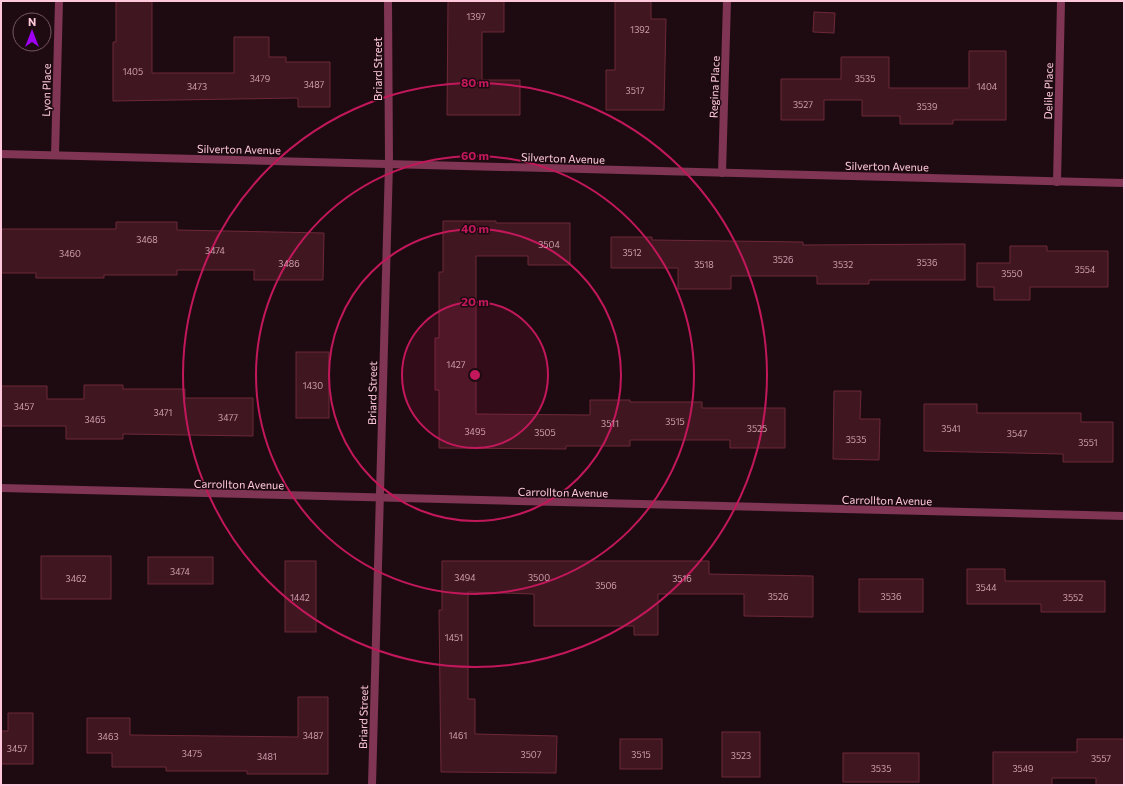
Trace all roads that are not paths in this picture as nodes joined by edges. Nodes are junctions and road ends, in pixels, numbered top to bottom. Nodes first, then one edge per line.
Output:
1 (59, 1) edge
2 (388, 1) edge
3 (727, 1) edge
4 (1061, 1) edge
5 (1, 154) edge
6 (55, 155) junction
7 (389, 164) junction
8 (722, 173) junction
9 (1057, 182) junction
10 (1124, 183) edge
11 (1, 488) edge
12 (380, 498) junction
13 (1124, 516) edge
14 (372, 785) edge

1 - 6 street, Lyon Place
2 - 7 street, Briard Street
3 - 8 street, Regina Place
4 - 9 street, Delile Place
5 - 6 street, Silverton Avenue
6 - 7 street, Silverton Avenue
7 - 8 street, Silverton Avenue
7 - 12 street, Briard Street
8 - 9 street, Silverton Avenue
9 - 10 street, Silverton Avenue
11 - 12 street, Carrollton Avenue
12 - 13 street, Carrollton Avenue
12 - 14 street, Briard Street

